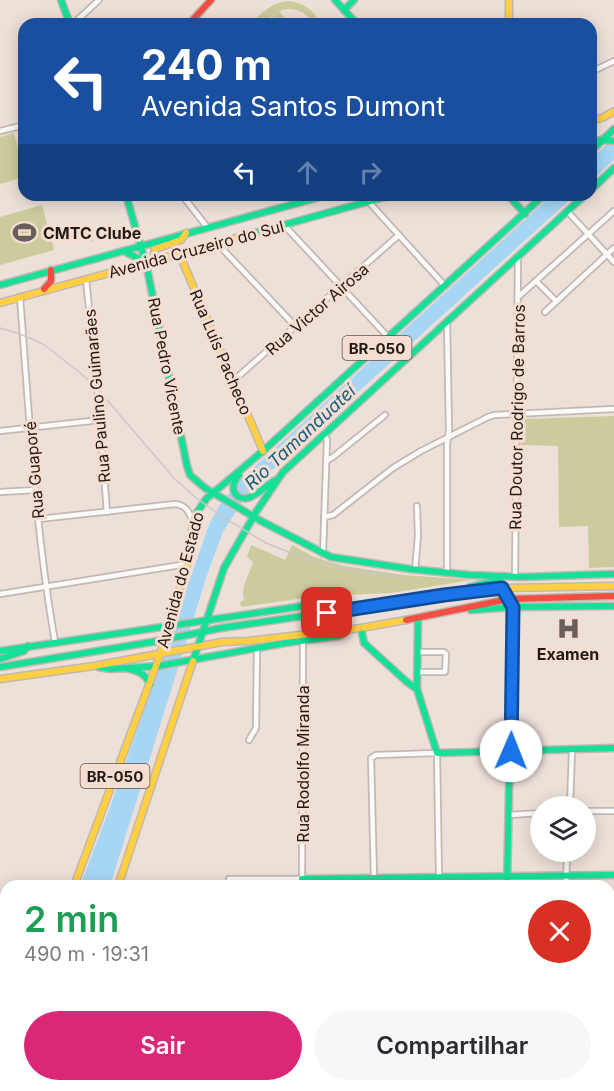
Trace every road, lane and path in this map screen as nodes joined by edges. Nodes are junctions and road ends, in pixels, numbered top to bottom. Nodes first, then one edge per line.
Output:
1 (61, 0) edge
2 (99, 0) edge
3 (211, 0) edge
4 (335, 0) edge
5 (354, 0) edge
6 (509, 0) edge
7 (344, 10) junction
8 (69, 18) edge
9 (79, 18) edge
10 (194, 18) edge
11 (351, 18) edge
12 (509, 18) edge
13 (614, 61) edge
14 (597, 69) edge
15 (614, 111) edge
16 (597, 119) edge
17 (18, 126) edge
18 (614, 129) edge
19 (0, 131) edge
20 (602, 140) junction
21 (597, 141) edge
22 (612, 141) edge
23 (597, 145) edge
24 (612, 173) edge
25 (597, 185) edge
26 (128, 201) edge
27 (187, 201) edge
28 (304, 201) edge
29 (368, 201) joint
30 (513, 201) edge
31 (538, 201) edge
32 (579, 201) edge
33 (614, 211) edge
34 (568, 212) junction
35 (525, 214) junction
36 (284, 225) junction
37 (207, 227) junction
38 (186, 233) junction
39 (588, 234) junction
40 (399, 235) junction
41 (216, 242) junction
42 (141, 246) junction
43 (614, 248) edge
44 (124, 250) junction
45 (178, 253) junction
46 (607, 254) junction
47 (518, 257) junction
48 (156, 260) junction
49 (146, 262) junction
50 (614, 262) edge
51 (51, 270) junction
52 (86, 279) junction
53 (537, 281) junction
54 (0, 285) edge
55 (445, 286) junction
56 (342, 287) junction
57 (39, 292) junction
58 (20, 297) junction
59 (518, 297) junction
60 (556, 301) junction
61 (0, 303) edge
62 (545, 312) dead end
63 (447, 322) junction
64 (296, 327) junction
65 (389, 338) junction
66 (233, 381) junction
67 (614, 409) edge
68 (517, 414) junction
69 (385, 415) dead end
70 (100, 420) junction
71 (30, 427) junction
72 (0, 430) edge
73 (324, 434) junction
74 (447, 438) junction
75 (263, 451) junction
76 (326, 461) junction
77 (243, 468) junction
78 (276, 480) junction
79 (36, 490) junction
80 (0, 492) edge
81 (213, 493) junction
82 (417, 507) dead end
83 (107, 512) junction
84 (254, 517) junction
85 (324, 517) junction
86 (39, 519) junction
87 (193, 524) junction
88 (323, 554) junction
89 (187, 564) junction
90 (415, 570) junction
91 (447, 573) junction
92 (614, 574) edge
93 (515, 576) junction
94 (493, 578) junction
95 (46, 586) junction
96 (614, 586) edge
97 (502, 588) junction
98 (0, 594) edge
99 (444, 595) junction
100 (614, 596) edge
101 (509, 599) junction
102 (614, 606) edge
103 (513, 607) junction
104 (465, 608) junction
105 (327, 613) junction
106 (418, 618) junction
107 (207, 621) junction
108 (170, 626) junction
109 (361, 628) junction
110 (348, 630) junction
111 (203, 632) junction
112 (166, 638) junction
113 (303, 641) junction
114 (55, 642) junction
115 (28, 646) junction
116 (198, 646) junction
117 (258, 648) junction
118 (0, 651) edge
119 (418, 652) junction
120 (161, 655) junction
121 (0, 659) edge
122 (194, 660) junction
123 (94, 666) junction
124 (157, 666) junction
125 (0, 667) edge
126 (125, 668) junction
127 (418, 672) junction
128 (0, 679) edge
129 (150, 684) junction
130 (417, 689) junction
131 (249, 740) dead end
132 (614, 748) edge
133 (572, 750) junction
134 (511, 751) junction
135 (437, 753) junction
136 (570, 796) edge
137 (614, 811) edge
138 (596, 812) edge
139 (530, 814) edge
140 (509, 815) junction
141 (567, 862) edge
142 (614, 875) edge
143 (508, 876) junction
144 (566, 876) junction
145 (439, 878) junction
146 (230, 879) dead end
147 (374, 879) junction
148 (76, 880) edge
149 (120, 880) edge
150 (248, 880) edge
151 (302, 880) edge
152 (366, 880) edge
153 (508, 880) edge
154 (566, 880) edge

1 - 8 main road
2 - 9 street
3 - 10 main road
4 - 7 main road
5 - 7 main road
6 - 12 main road
7 - 11 main road
13 - 14 street
15 - 16 main road
17 - 19 street
18 - 20 main road
20 - 21 main road
20 - 22 main road
20 - 23 main road
24 - 25 main road
26 - 42 main road, Rua Pedro Vicente
27 - 37 street
28 - 37 main road, Avenida Cruzeiro do Sul
29 - 36 main road, Avenida Cruzeiro do Sul
29 - 40 street
30 - 35 main road
31 - 35 main road, Avenida do Estado / BR-050
32 - 34 main road, BR-050
33 - 39 street
34 - 39 street
34 - 47 main road, BR-050
35 - 55 main road, Avenida do Estado / BR-050
36 - 41 main road, Avenida Cruzeiro do Sul
36 - 56 street
37 - 38 main road, Avenida Cruzeiro do Sul
38 - 42 main road, Avenida Cruzeiro do Sul
38 - 48 main road
39 - 46 street
39 - 53 street
40 - 55 street
40 - 56 street, Rua Victor Airosa
41 - 45 main road, Avenida Cruzeiro do Sul
41 - 64 street
42 - 44 main road, Avenida Cruzeiro do Sul
42 - 49 main road, Rua Pedro Vicente
43 - 46 street
44 - 49 main road
44 - 51 main road, Avenida Cruzeiro do Sul
45 - 48 main road, Avenida Cruzeiro do Sul
45 - 66 main road, Rua Luís Pacheco
46 - 50 street
46 - 60 street
47 - 59 street, Rua Doutor Rodrigo de Barros
47 - 63 main road, BR-050
48 - 49 main road, Avenida Cruzeiro do Sul
49 - 52 main road, Avenida Cruzeiro do Sul
49 - 81 main road, Rua Pedro Vicente
51 - 54 main road, Avenida Cruzeiro do Sul
51 - 57 main road
52 - 57 main road, Avenida Cruzeiro do Sul
52 - 70 street, Rua Paulino Guimarães
53 - 59 street
53 - 60 street
55 - 65 main road, Avenida do Estado / BR-050
56 - 64 street, Rua Victor Airosa
56 - 65 street
57 - 58 main road, Avenida Cruzeiro do Sul
58 - 61 main road, Avenida Cruzeiro do Sul
58 - 71 street, Rua Guaporé
59 - 68 street, Rua Doutor Rodrigo de Barros
60 - 62 street
63 - 73 main road, BR-050
63 - 74 street
64 - 66 street, Rua Victor Airosa
65 - 75 main road, Avenida do Estado / BR-050
66 - 75 main road, Rua Luís Pacheco
67 - 68 street
68 - 74 street
68 - 93 street, Rua Doutor Rodrigo de Barros
69 - 76 street
70 - 71 street
70 - 83 street, Rua Paulino Guimarães
71 - 72 street
71 - 79 street, Rua Guaporé
73 - 76 street
73 - 78 main road, BR-050
74 - 85 street
74 - 91 street
75 - 77 main road, Avenida do Estado / BR-050
76 - 85 street
77 - 78 main road
77 - 81 main road, Avenida do Estado / BR-050
78 - 84 main road, BR-050
79 - 80 street
79 - 86 street, Rua Guaporé
81 - 84 main road, Rua Pedro Vicente
81 - 87 main road, Avenida do Estado / BR-050
82 - 90 street
83 - 86 street
83 - 87 street
84 - 88 main road, Rua Pedro Vicente
84 - 107 main road, BR-050
85 - 88 street
86 - 95 street, Rua Guaporé
87 - 89 main road, Avenida do Estado / BR-050
88 - 90 main road, Rua Pedro Vicente
89 - 95 street
89 - 108 main road, Avenida do Estado / BR-050
90 - 91 main road, Rua Pedro Vicente
91 - 94 main road, Rua Pedro Vicente
92 - 93 main road
93 - 94 main road
94 - 97 main road
94 - 99 main road
95 - 98 street
95 - 114 street, Rua Guaporé
96 - 97 main road
97 - 99 main road
97 - 101 main road
99 - 105 main road
100 - 101 main road
101 - 103 main road
101 - 104 main road
102 - 103 main road
103 - 104 main road
103 - 134 main road
104 - 106 main road
105 - 107 main road
105 - 111 main road
106 - 109 main road
106 - 119 main road
107 - 108 main road
107 - 111 main road, BR-050
108 - 112 main road, Avenida do Estado / BR-050
108 - 114 main road
109 - 110 main road
109 - 130 main road
110 - 113 main road
110 - 116 main road
111 - 112 main road
111 - 116 main road, BR-050
112 - 120 main road, Avenida do Estado / BR-050
112 - 125 main road
113 - 117 main road
113 - 151 street, Rua Rodolfo Miranda
114 - 115 main road
115 - 118 main road
115 - 121 main road
116 - 120 main road
116 - 122 main road, BR-050
117 - 122 main road
117 - 131 street
119 - 127 main road
119 - 127 street
120 - 123 main road
120 - 124 main road, Avenida do Estado / BR-050
122 - 124 main road
122 - 149 main road, BR-050
123 - 126 main road
123 - 128 main road
124 - 126 main road
124 - 129 main road, Avenida do Estado / BR-050
126 - 129 main road
127 - 130 main road
129 - 148 main road, Avenida do Estado / BR-050
130 - 135 main road
132 - 133 main road
133 - 134 main road
133 - 136 street
134 - 135 main road
134 - 140 main road
135 - 145 street
135 - 147 street
137 - 138 street
139 - 140 street
140 - 143 main road
141 - 144 street
142 - 144 main road
143 - 144 main road
143 - 145 main road
143 - 153 main road
144 - 154 street
145 - 147 main road
146 - 150 street
147 - 152 main road

